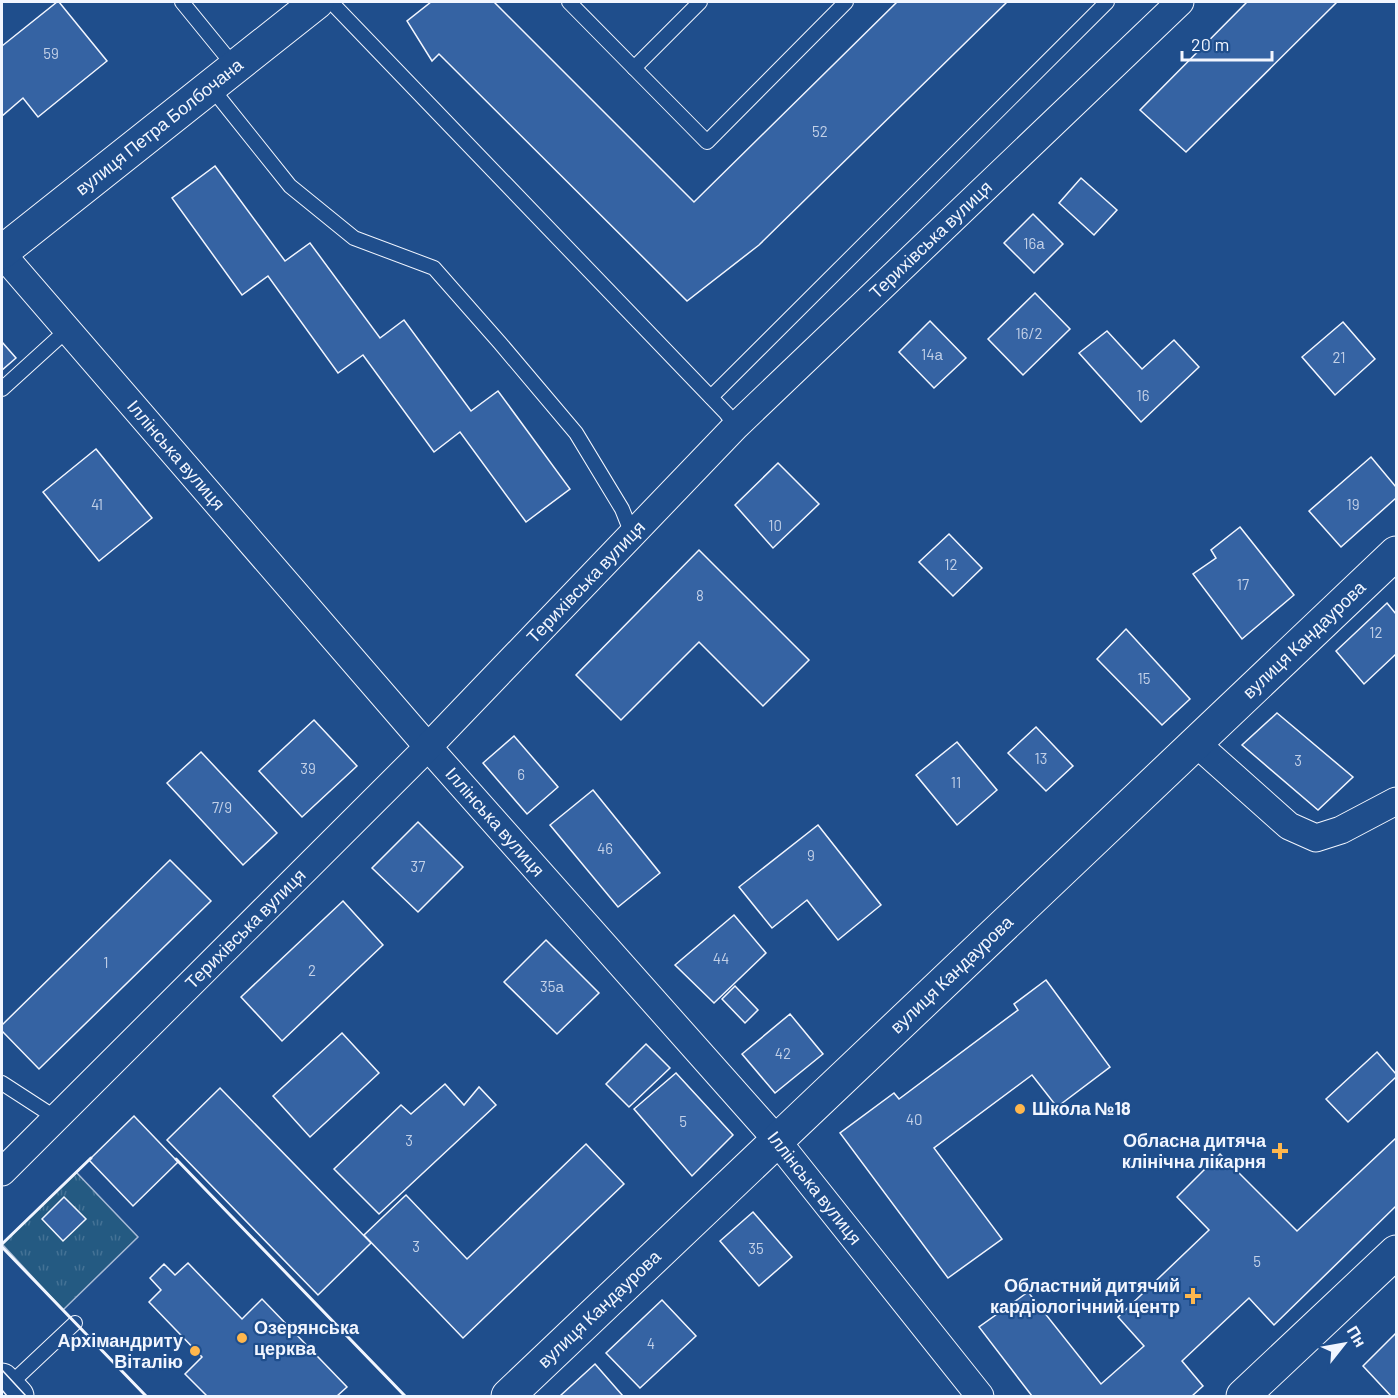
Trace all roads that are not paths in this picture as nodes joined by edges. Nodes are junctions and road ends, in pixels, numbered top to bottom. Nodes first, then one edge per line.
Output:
1 (182, 2) edge
2 (317, 2) edge
3 (331, 2) edge
4 (569, 2) edge
5 (700, 2) edge
6 (846, 2) edge
7 (1107, 2) edge
8 (1180, 2) edge
9 (634, 68) junction
10 (222, 77) junction
11 (2, 253) edge
12 (67, 330) junction
13 (2, 389) edge
14 (711, 397) junction
15 (736, 426) junction
16 (632, 534) junction
17 (1396, 553) edge
18 (1197, 744) junction
19 (428, 747) junction
20 (1396, 801) edge
21 (2, 1083) edge
22 (56, 1118) junction
23 (777, 1140) junction
24 (2, 1172) edge
25 (1396, 1252) edge
26 (75, 1323) dead end
27 (9, 1388) edge
28 (508, 1396) edge
29 (980, 1396) edge
30 (1243, 1396) edge

1 - 10 lane
2 - 10 street, вулиця Петра Болбочана
3 - 14 lane
4 - 9 lane
5 - 9 lane
6 - 9 lane
7 - 14 lane
8 - 15 street, Терихівська вулиця
10 - 11 street, вулиця Петра Болбочана
10 - 16 lane
11 - 12 street, Іллінська вулиця
12 - 13 lane
12 - 19 street, Іллінська вулиця
14 - 15 lane
15 - 16 street, Терихівська вулиця
16 - 19 street, Терихівська вулиця
17 - 18 street, вулиця Кандаурова
18 - 20 street
18 - 23 street, вулиця Кандаурова
19 - 22 street, Терихівська вулиця
19 - 23 street, Іллінська вулиця
21 - 22 lane
22 - 24 street, Терихівська вулиця
23 - 28 street, вулиця Кандаурова
23 - 29 street, Іллінська вулиця
25 - 30 street
26 - 27 lane

